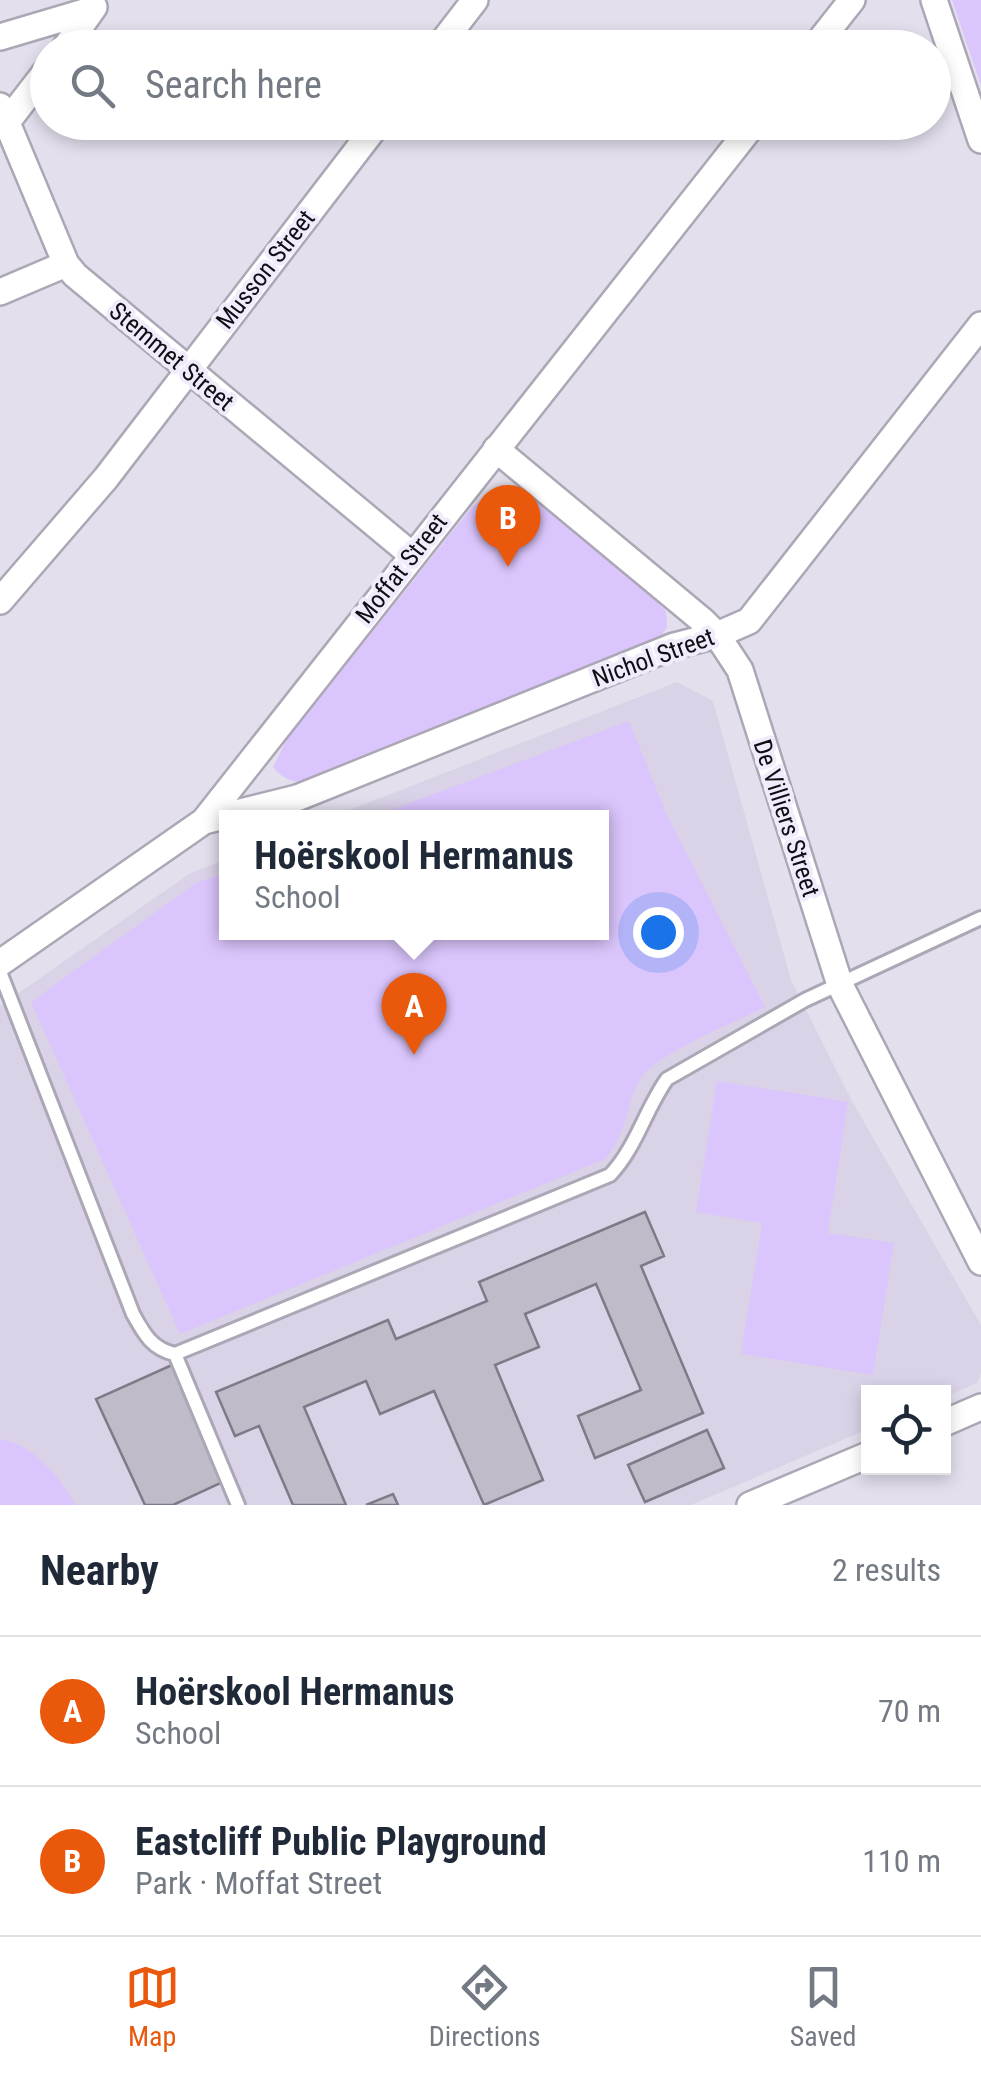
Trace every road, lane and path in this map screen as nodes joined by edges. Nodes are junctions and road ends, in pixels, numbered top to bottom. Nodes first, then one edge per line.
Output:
1 (475, 0) edge
2 (852, 0) edge
3 (934, 0) edge
4 (95, 5) edge
5 (78, 30) edge
6 (452, 30) edge
7 (828, 30) edge
8 (944, 30) edge
9 (0, 37) edge
10 (951, 51) edge
11 (30, 88) edge
12 (3, 114) edge
13 (366, 140) edge
14 (740, 140) edge
15 (981, 140) edge
16 (66, 264) junction
17 (0, 292) edge
18 (981, 325) edge
19 (188, 369) junction
20 (496, 449) junction
21 (412, 554) junction
22 (0, 601) edge
23 (717, 635) junction
24 (246, 810) edge
25 (219, 816) edge
26 (204, 820) junction
27 (981, 918) edge
28 (0, 963) edge
29 (0, 972) edge
30 (840, 984) junction
31 (981, 1262) edge
32 (176, 1354) junction
33 (981, 1407) edge
34 (951, 1420) edge
35 (861, 1458) edge
36 (238, 1505) edge
37 (750, 1505) edge

1 - 6 street
2 - 7 street
3 - 8 street
4 - 5 street
4 - 9 street
10 - 15 street
11 - 12 street
12 - 16 street, Stemmet Street
13 - 19 street, Musson Street
14 - 20 street, Moffat Street
16 - 17 street
16 - 19 street, Stemmet Street
18 - 23 street, Nichol Street
19 - 21 street, Stemmet Street
19 - 22 street, Musson Street
20 - 21 street, Moffat Street
20 - 23 street, De Villiers Street
21 - 26 street, Moffat Street
23 - 24 street, Nichol Street
23 - 30 street, De Villiers Street
25 - 26 street, Nichol Street
26 - 28 street, Moffat Street
27 - 30 lane
29 - 32 lane
30 - 31 street, De Villiers Street
30 - 32 lane
32 - 36 lane
33 - 34 street
35 - 37 street

